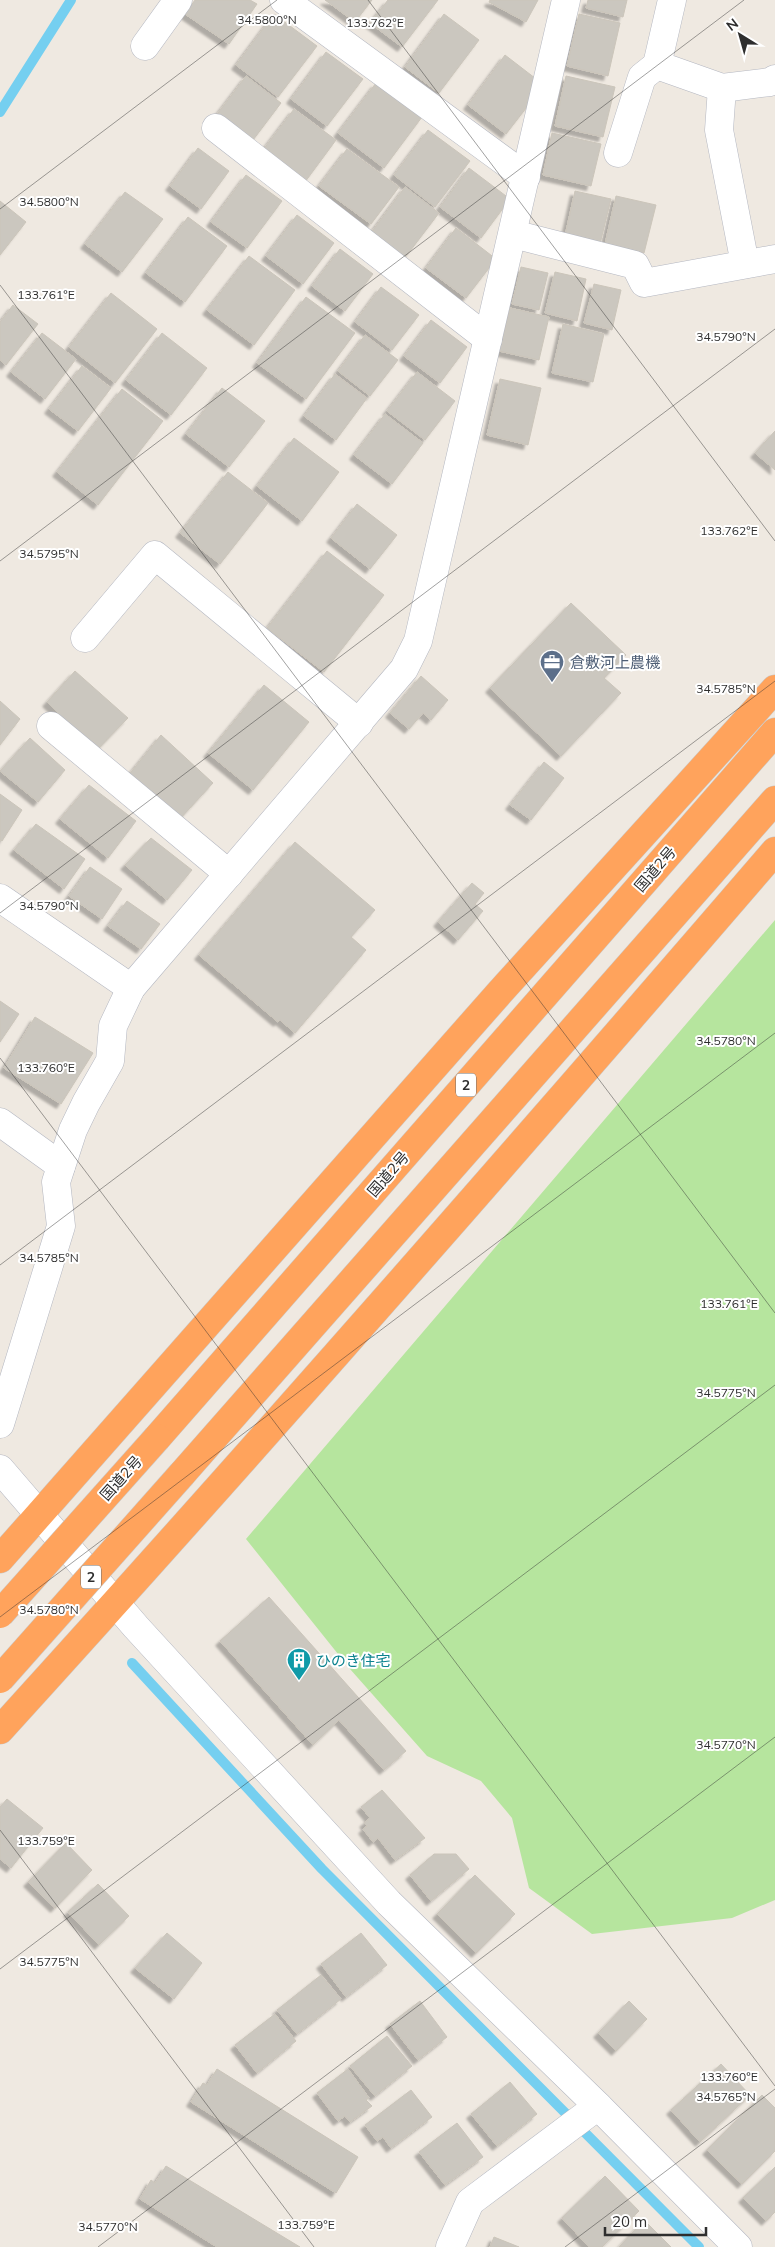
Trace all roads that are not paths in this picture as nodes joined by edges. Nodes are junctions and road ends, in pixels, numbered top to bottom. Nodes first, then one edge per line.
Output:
1 (178, 0) edge
2 (284, 0) edge
3 (566, 0) edge
4 (672, 0) edge
5 (145, 46) dead end
6 (657, 65) junction
7 (775, 80) edge
8 (722, 88) junction
9 (216, 128) dead end
10 (618, 153) dead end
11 (526, 177) junction
12 (513, 234) junction
13 (775, 259) edge
14 (745, 264) junction
15 (488, 339) junction
16 (85, 638) dead end
17 (775, 689) edge
18 (358, 723) junction
19 (51, 726) dead end
20 (775, 732) edge
21 (775, 800) edge
22 (775, 851) edge
23 (229, 874) junction
24 (0, 898) edge
25 (131, 988) junction
26 (0, 1122) edge
27 (62, 1166) junction
28 (0, 1424) edge
29 (0, 1469) edge
30 (39, 1514) junction
31 (0, 1558) edge
32 (116, 1603) junction
33 (0, 1614) edge
34 (0, 1679) edge
35 (0, 1730) edge
36 (583, 2118) junction
37 (450, 2247) edge
38 (738, 2247) edge

1 - 5 street
2 - 11 street
3 - 11 street
4 - 6 street
6 - 8 street
6 - 10 street
7 - 8 street
8 - 14 street
9 - 15 street
11 - 12 street
12 - 14 street
12 - 15 street
13 - 14 street
15 - 18 street
16 - 18 street
17 - 30 highway
18 - 23 street
19 - 23 street
20 - 33 highway, 国道2号 / 2, bridge
21 - 34 highway, 2, bridge
22 - 32 highway
23 - 25 street
24 - 25 street
25 - 27 street
26 - 27 street
27 - 28 street
29 - 30 street
30 - 31 highway
30 - 32 street
32 - 35 highway
32 - 36 street
36 - 37 street
36 - 38 street

